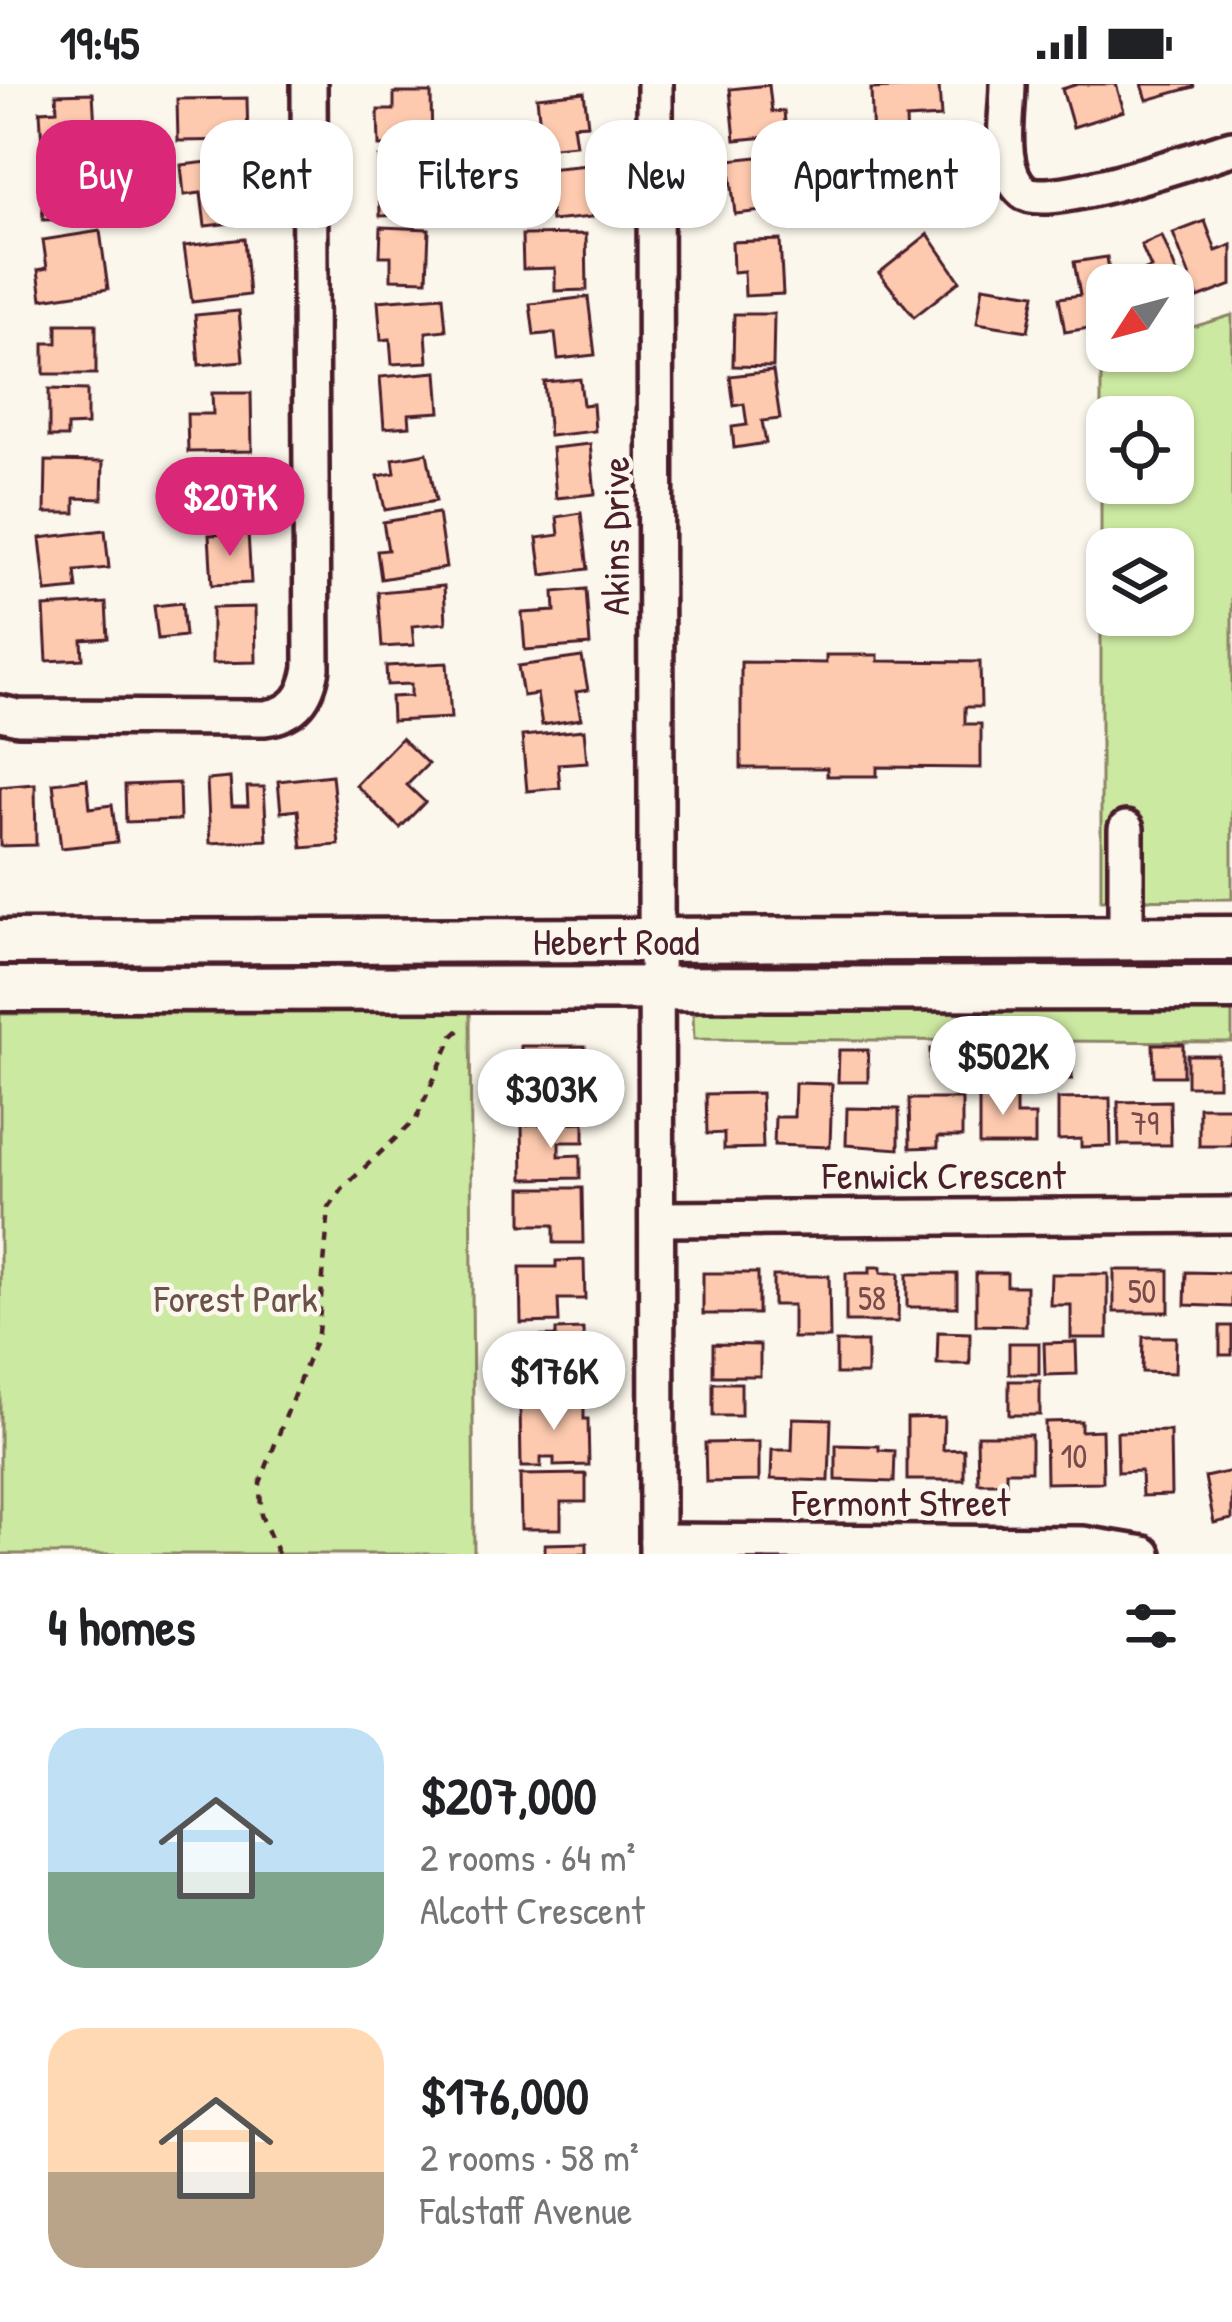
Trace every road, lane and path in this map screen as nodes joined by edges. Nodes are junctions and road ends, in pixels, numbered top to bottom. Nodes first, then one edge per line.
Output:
1 (309, 84) edge
2 (655, 84) edge
3 (1009, 84) edge
4 (1232, 148) edge
5 (0, 712) edge
6 (1126, 830) dead end
7 (1126, 938) junction
8 (1232, 938) edge
9 (656, 940) junction
10 (0, 942) edge
11 (656, 988) junction
12 (1232, 988) edge
13 (0, 989) edge
14 (466, 1024) dead end
15 (1232, 1215) edge
16 (657, 1219) junction
17 (657, 1547) edge
18 (278, 1554) edge
19 (1144, 1554) edge

1 - 5 street
2 - 9 street, Akins Drive
3 - 4 street
6 - 7 street
7 - 8 main road, Hebert Road
7 - 9 main road, Hebert Road
9 - 10 main road, Hebert Road
9 - 11 street, Akins Drive
11 - 12 main road, Hebert Road
11 - 13 main road, Hebert Road
11 - 16 street, Akins Drive
14 - 18 path
15 - 16 street, Fenwick Crescent
16 - 17 street, Akins Drive
17 - 19 street, Fermont Street

